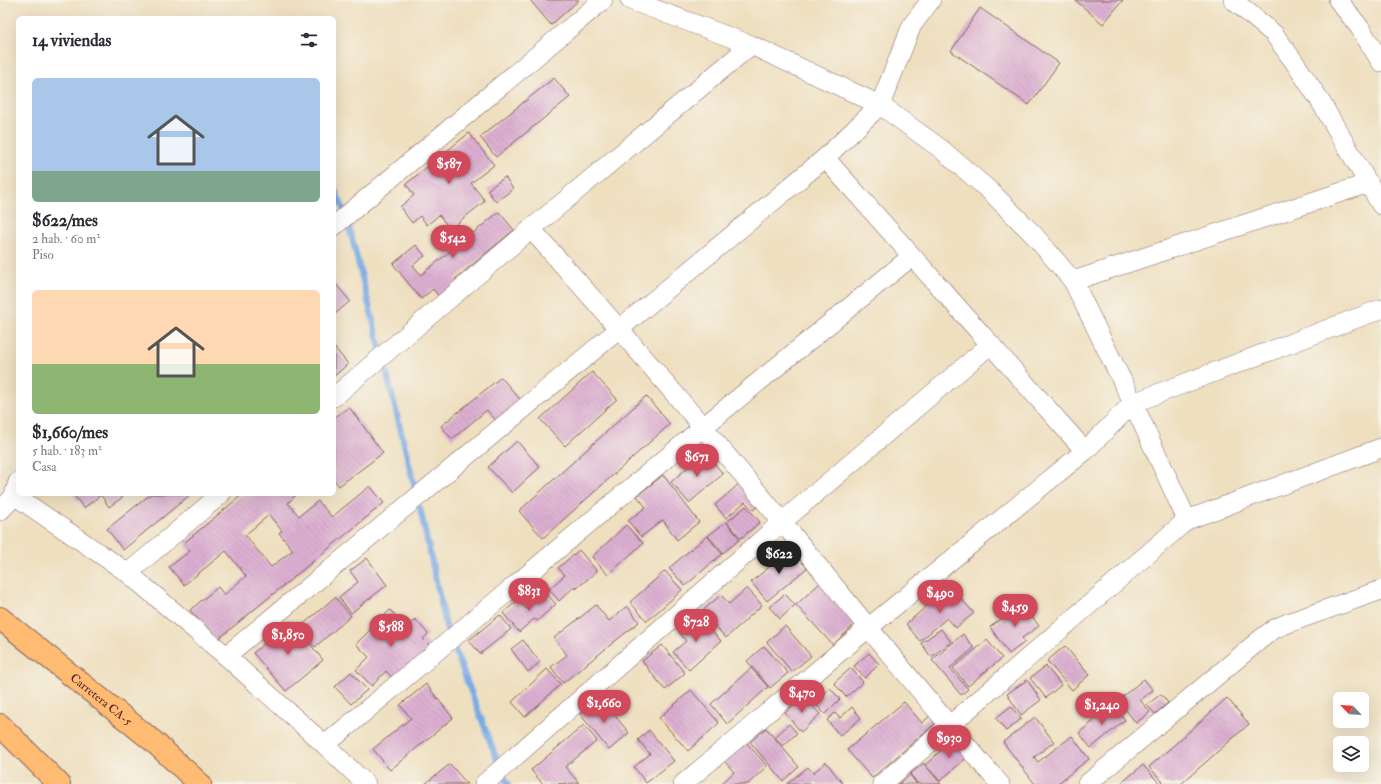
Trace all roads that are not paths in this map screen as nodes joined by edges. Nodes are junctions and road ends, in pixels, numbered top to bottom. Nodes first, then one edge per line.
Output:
1 (603, 0) edge
2 (630, 0) edge
3 (931, 0) edge
4 (1233, 0) edge
5 (1338, 0) edge
6 (751, 45) junction
7 (1381, 62) edge
8 (880, 105) junction
9 (825, 158) junction
10 (1369, 183) junction
11 (1381, 205) edge
12 (336, 224) edge
13 (531, 229) junction
14 (911, 257) junction
15 (1073, 281) junction
16 (1381, 309) edge
17 (619, 328) junction
18 (991, 344) junction
19 (336, 396) edge
20 (1132, 403) junction
21 (702, 428) junction
22 (1381, 448) edge
23 (1085, 451) junction
24 (16, 491) edge
25 (25, 496) edge
26 (219, 496) edge
27 (0, 511) edge
28 (1187, 520) junction
29 (782, 522) junction
30 (128, 573) junction
31 (1381, 590) edge
32 (0, 618) edge
33 (868, 628) junction
34 (226, 656) junction
35 (0, 725) edge
36 (949, 726) junction
37 (324, 745) junction
38 (59, 784) edge
39 (200, 784) edge
40 (366, 784) edge
41 (484, 784) edge
42 (683, 784) edge
43 (882, 784) edge
44 (1000, 784) edge
45 (1087, 784) edge

1 - 12 street
2 - 6 street
3 - 8 street
4 - 10 street
5 - 7 street
6 - 8 street
6 - 13 street
8 - 9 street
8 - 15 street
9 - 14 street
9 - 17 street
10 - 11 street
10 - 15 street
13 - 17 street
13 - 19 street
14 - 18 street
14 - 21 street
15 - 20 street
16 - 20 street
17 - 21 street
17 - 34 street
18 - 23 street
18 - 29 street
20 - 23 street
20 - 28 street
21 - 29 street
21 - 37 street
22 - 28 street
23 - 33 street
24 - 27 street
25 - 30 street
26 - 30 street
28 - 36 street
29 - 33 street
29 - 41 street
30 - 34 street
31 - 45 street
32 - 39 highway, Carretera CA-5
33 - 36 street
33 - 42 street
34 - 37 street
35 - 38 highway
36 - 43 street
36 - 44 street
37 - 40 street

